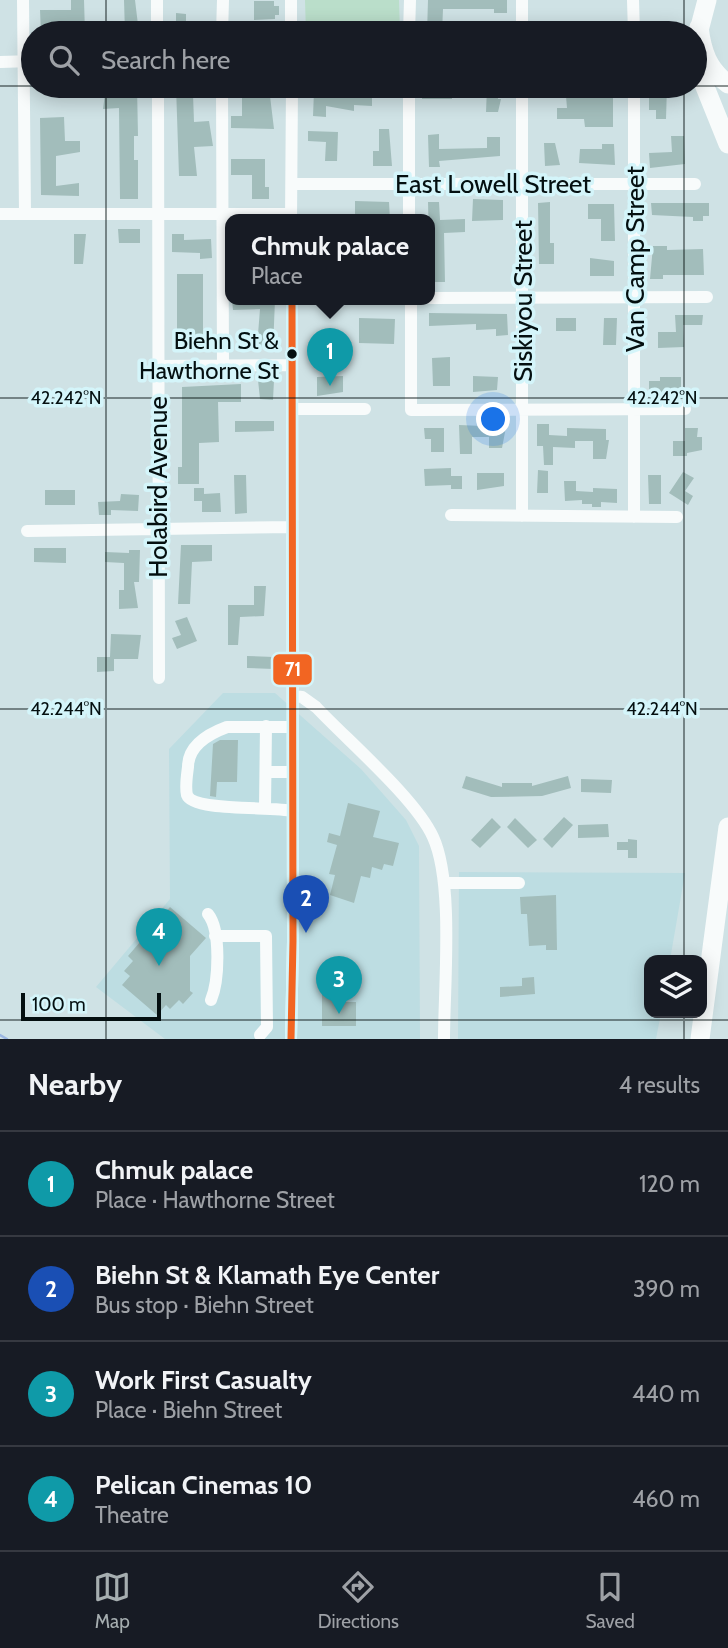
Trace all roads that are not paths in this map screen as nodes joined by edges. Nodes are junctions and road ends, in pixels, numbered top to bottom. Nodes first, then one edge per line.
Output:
1 (23, 0) edge
2 (157, 0) edge
3 (223, 0) edge
4 (291, 0) edge
5 (410, 0) edge
6 (522, 0) edge
7 (634, 0) edge
8 (707, 0) edge
9 (25, 21) edge
10 (157, 21) edge
11 (222, 21) edge
12 (291, 21) edge
13 (409, 21) edge
14 (522, 21) edge
15 (634, 21) edge
16 (701, 21) edge
17 (21, 61) edge
18 (707, 61) edge
19 (0, 62) edge
20 (728, 84) edge
21 (707, 92) edge
22 (28, 98) edge
23 (158, 98) edge
24 (222, 98) edge
25 (292, 98) edge
26 (409, 98) edge
27 (522, 98) edge
28 (634, 98) edge
29 (728, 144) edge
30 (292, 184) junction
31 (408, 184) junction
32 (635, 184) junction
33 (695, 184) dead end
34 (523, 185) junction
35 (158, 212) junction
36 (25, 213) junction
37 (0, 214) edge
38 (222, 214) junction
39 (225, 214) edge
40 (291, 214) edge
41 (409, 214) edge
42 (522, 297) junction
43 (435, 298) edge
44 (635, 298) junction
45 (707, 298) dead end
46 (292, 305) edge
47 (411, 305) edge
48 (292, 365) junction
49 (159, 366) junction
50 (223, 366) junction
51 (292, 409) junction
52 (365, 409) dead end
53 (685, 409) dead end
54 (635, 410) junction
55 (523, 411) junction
56 (451, 515) dead end
57 (522, 516) junction
58 (634, 517) junction
59 (677, 517) dead end
60 (292, 527) junction
61 (157, 529) junction
62 (27, 531) dead end
63 (159, 678) dead end
64 (293, 696) junction
65 (266, 726) junction
66 (292, 727) junction
67 (265, 772) junction
68 (292, 772) junction
69 (265, 807) junction
70 (293, 811) junction
71 (728, 827) edge
72 (444, 883) junction
73 (519, 883) dead end
74 (208, 914) dead end
75 (215, 936) junction
76 (211, 1000) dead end
77 (260, 1035) dead end
78 (291, 1039) edge
79 (444, 1039) edge
80 (700, 1039) edge

1 - 9 street
2 - 10 street
3 - 11 street
4 - 12 street
5 - 13 street
6 - 14 street
7 - 15 street
8 - 16 highway
17 - 19 street
18 - 20 highway
21 - 29 highway
22 - 36 street
23 - 35 street, Holabird Avenue
24 - 38 street
25 - 30 street
26 - 31 street
27 - 34 street, Siskiyou Street
28 - 32 street, Van Camp Street
30 - 31 street, East Lowell Street
30 - 40 street
31 - 34 street, East Lowell Street
31 - 41 street
32 - 33 street, East Lowell Street
32 - 34 street, East Lowell Street
32 - 44 street, Van Camp Street
34 - 42 street, Siskiyou Street
35 - 36 street
35 - 38 street
35 - 49 street, Holabird Avenue
36 - 37 street
38 - 39 street
38 - 50 street
42 - 43 street
42 - 44 street
42 - 55 street, Siskiyou Street
44 - 45 street
44 - 54 street, Van Camp Street
46 - 48 street
47 - 55 street
48 - 50 street
48 - 51 street
49 - 50 street
49 - 61 street, Holabird Avenue
51 - 52 street
51 - 60 street
53 - 54 street
54 - 55 street
54 - 58 street, Van Camp Street
55 - 57 street, Siskiyou Street
56 - 57 street
57 - 58 street
58 - 59 street
60 - 61 street
60 - 64 street
61 - 62 street
61 - 63 street, Holabird Avenue
64 - 66 street
64 - 72 street
65 - 66 street
65 - 67 street
65 - 69 street
66 - 68 street
67 - 68 street
67 - 69 street
68 - 70 street
69 - 70 street
70 - 78 street
71 - 80 highway
72 - 73 street
72 - 79 street
74 - 75 street
75 - 76 street
75 - 77 street

